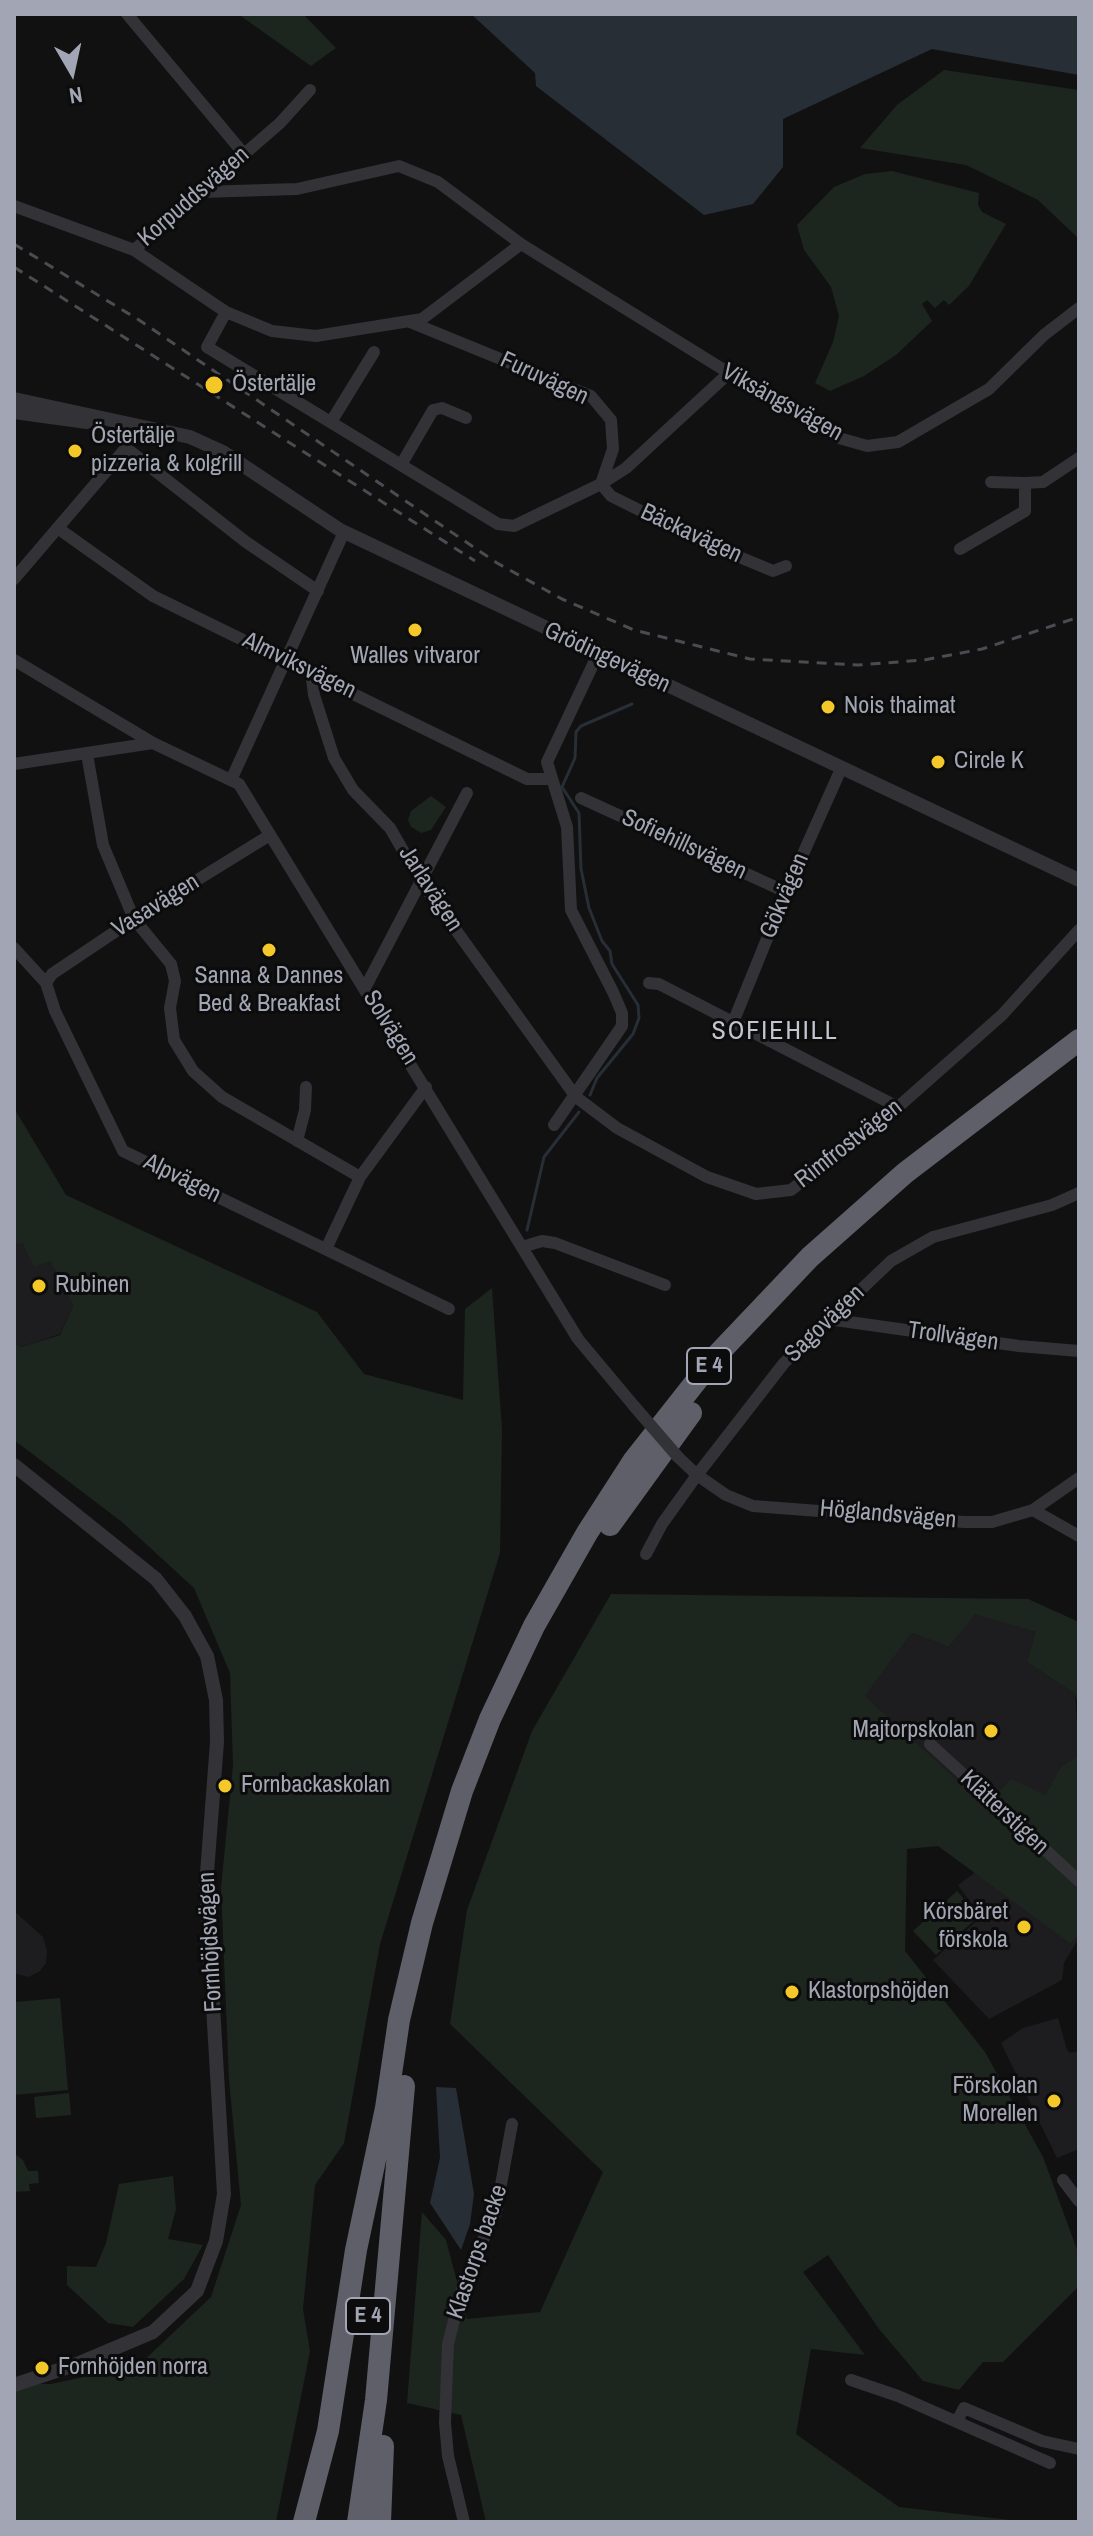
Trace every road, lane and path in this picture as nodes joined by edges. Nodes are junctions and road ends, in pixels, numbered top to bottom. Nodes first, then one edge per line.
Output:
1 (127, 14) edge
2 (310, 90) dead end
3 (244, 154) junction
4 (202, 192) junction
5 (14, 206) edge
6 (521, 244) junction
7 (134, 250) junction
8 (1079, 308) edge
9 (226, 312) junction
10 (410, 322) junction
11 (374, 352) dead end
12 (729, 373) junction
13 (14, 399) edge
14 (14, 412) edge
15 (466, 418) dead end
16 (331, 422) junction
17 (143, 425) junction
18 (1079, 458) edge
19 (401, 465) junction
20 (991, 482) dead end
21 (1025, 483) junction
22 (601, 484) junction
23 (59, 529) junction
24 (344, 532) junction
25 (960, 549) dead end
26 (786, 566) dead end
27 (14, 579) edge
28 (318, 591) junction
29 (598, 654) junction
30 (14, 660) edge
31 (287, 660) junction
32 (311, 671) junction
33 (153, 743) junction
34 (87, 754) junction
35 (14, 764) edge
36 (841, 769) junction
37 (232, 778) junction
38 (550, 779) junction
39 (467, 793) dead end
40 (581, 798) dead end
41 (270, 835) junction
42 (1079, 880) edge
43 (422, 883) junction
44 (786, 892) junction
45 (134, 919) junction
46 (1079, 930) edge
47 (14, 948) edge
48 (46, 983) junction
49 (649, 983) dead end
50 (365, 988) junction
51 (732, 1025) junction
52 (1079, 1040) edge
53 (1079, 1060) edge
54 (306, 1087) dead end
55 (426, 1087) junction
56 (576, 1097) junction
57 (898, 1107) junction
58 (554, 1125) dead end
59 (297, 1141) junction
60 (360, 1177) junction
61 (1079, 1193) edge
62 (522, 1247) junction
63 (326, 1249) junction
64 (665, 1285) dead end
65 (449, 1309) dead end
66 (828, 1319) junction
67 (1079, 1351) edge
68 (14, 1465) edge
69 (697, 1475) junction
70 (1079, 1478) edge
71 (1033, 1510) junction
72 (1079, 1536) edge
73 (646, 1554) dead end
74 (930, 1744) dead end
75 (1079, 1881) edge
76 (386, 2108) junction
77 (512, 2124) dead end
78 (1063, 2180) dead end
79 (1079, 2201) edge
80 (387, 2261) junction
81 (851, 2380) dead end
82 (14, 2385) edge
83 (957, 2421) junction
84 (1079, 2449) edge
85 (1050, 2463) dead end
86 (304, 2522) edge
87 (343, 2522) edge
88 (358, 2522) edge
89 (380, 2522) edge
90 (464, 2522) edge

1 - 3 street
2 - 3 street, Korpuddsvägen
3 - 4 street, Korpuddsvägen
4 - 6 street, Viksängsvägen
4 - 7 street, Korpuddsvägen
5 - 7 street, Korpuddsvägen
6 - 10 street
6 - 12 street, Viksängsvägen
7 - 9 street
8 - 12 street, Viksängsvägen
9 - 10 street
9 - 16 street
10 - 22 street, Furuvägen
11 - 16 street
12 - 22 street
13 - 17 street, Grödingevägen
14 - 17 street, Grödingevägen
15 - 19 street
16 - 19 street
17 - 24 street, Grödingevägen
18 - 21 street
19 - 22 street
20 - 21 street
21 - 25 street
22 - 26 street, Bäckavägen
23 - 27 street
23 - 28 street
23 - 31 street, Almviksvägen
24 - 28 street
24 - 29 street, Grödingevägen
28 - 31 street
29 - 36 street, Grödingevägen
29 - 38 street
30 - 33 street
31 - 32 street, Almviksvägen
31 - 37 street
32 - 38 street, Almviksvägen
32 - 43 street, Jarlavägen
33 - 34 street
33 - 37 street
34 - 35 street
34 - 45 street
36 - 42 street, Grödingevägen
36 - 44 street, Gökvägen
37 - 41 street, Solvägen
38 - 56 street
39 - 43 street
40 - 44 street, Sofiehillsvägen
41 - 45 street, Vasavägen
41 - 50 street, Solvägen
43 - 50 street
43 - 56 street, Jarlavägen
44 - 51 street, Gökvägen
45 - 48 street, Vasavägen
45 - 59 street
46 - 57 street, Rimfrostvägen
47 - 48 street, Alpvägen
48 - 63 street, Alpvägen
49 - 51 street
50 - 55 street, Solvägen
51 - 57 street
52 - 76 highway, E 4
53 - 80 highway, E 4
54 - 59 street
55 - 60 street
55 - 62 street, Solvägen
56 - 57 street, Rimfrostvägen
56 - 58 street
59 - 60 street
60 - 63 street
61 - 66 street, Sagovägen
62 - 64 street
62 - 69 street, Solvägen, bridge
63 - 65 street, Alpvägen
66 - 67 street, Trollvägen
66 - 69 street, Sagovägen
68 - 82 street, Fornhöjdsvägen
69 - 71 street, Höglandsvägen
69 - 73 street, Sagovägen
70 - 71 street, Höglandsvägen
71 - 72 street
74 - 75 street, Klätterstigen
76 - 86 highway
76 - 87 highway, E 4
77 - 90 street, Klastorps backe
78 - 79 street
80 - 88 highway, E 4
80 - 89 highway
81 - 83 street
83 - 84 street
83 - 85 street

